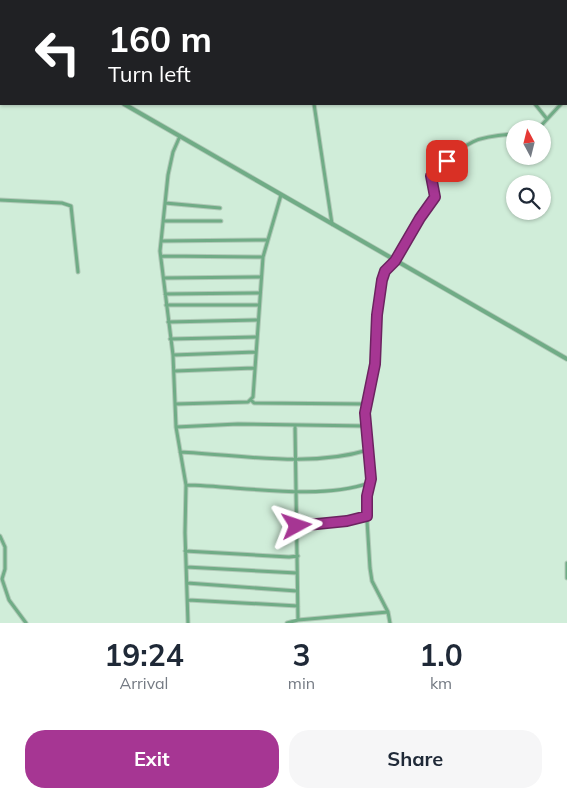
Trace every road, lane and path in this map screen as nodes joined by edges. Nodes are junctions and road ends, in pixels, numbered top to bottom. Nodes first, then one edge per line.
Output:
1 (126, 105) edge
2 (314, 105) edge
3 (536, 105) edge
4 (560, 105) edge
5 (547, 119) joint
6 (180, 135) junction
7 (506, 135) edge
8 (281, 195) junction
9 (0, 200) edge
10 (165, 203) junction
11 (220, 208) dead end
12 (163, 221) junction
13 (221, 221) dead end
14 (332, 224) junction
15 (266, 240) junction
16 (161, 241) junction
17 (161, 256) junction
18 (263, 257) junction
19 (395, 261) junction
20 (78, 272) dead end
21 (260, 277) junction
22 (164, 278) junction
23 (259, 293) junction
24 (165, 294) junction
25 (166, 305) junction
26 (258, 305) junction
27 (258, 320) junction
28 (168, 322) junction
29 (257, 337) junction
30 (170, 339) junction
31 (256, 352) junction
32 (173, 355) junction
33 (567, 359) edge
34 (254, 368) junction
35 (174, 371) junction
36 (251, 400) junction
37 (176, 404) junction
38 (366, 404) junction
39 (295, 424) junction
40 (365, 426) junction
41 (176, 427) junction
42 (368, 450) junction
43 (180, 452) junction
44 (297, 459) junction
45 (369, 483) junction
46 (186, 485) junction
47 (298, 492) junction
48 (367, 516) junction
49 (297, 526) junction
50 (0, 536) edge
51 (186, 551) junction
52 (298, 556) junction
53 (567, 563) edge
54 (186, 567) junction
55 (297, 573) junction
56 (567, 578) edge
57 (1, 579) edge
58 (187, 583) junction
59 (297, 591) junction
60 (188, 600) junction
61 (298, 606) junction
62 (388, 612) junction
63 (298, 620) junction
64 (26, 623) edge
65 (188, 623) edge
66 (287, 623) edge
67 (390, 623) edge

1 - 6 street
2 - 14 street
3 - 5 street
4 - 5 street
6 - 8 street
6 - 10 street
7 - 19 street
8 - 14 street
8 - 15 street
9 - 20 street
10 - 11 street
10 - 12 street
12 - 13 street
12 - 16 street
14 - 19 street
15 - 16 street
15 - 18 street
16 - 17 street
17 - 18 street
17 - 22 street
18 - 21 street
19 - 33 street
19 - 38 street
21 - 22 street
21 - 23 street
22 - 24 street
23 - 24 street
23 - 26 street
24 - 25 street
25 - 26 street
25 - 28 street
26 - 27 street
27 - 28 street
27 - 29 street
28 - 30 street
29 - 30 street
29 - 31 street
30 - 32 street
31 - 32 street
31 - 34 street
32 - 35 street
34 - 35 street
34 - 36 street
35 - 37 street
36 - 37 street
36 - 38 street
37 - 41 street
38 - 40 street
39 - 40 street
39 - 41 street
39 - 44 street
40 - 42 street
41 - 43 street
42 - 44 street
42 - 45 street
43 - 44 street
43 - 46 street
44 - 47 street
45 - 47 street
45 - 48 street
46 - 47 street
46 - 51 street
47 - 49 street
48 - 49 street
48 - 62 street
49 - 52 street
50 - 57 street
51 - 52 street
51 - 54 street
52 - 55 street
53 - 56 street
54 - 55 street
54 - 58 street
55 - 59 street
57 - 64 street
58 - 59 street
58 - 60 street
59 - 61 street
60 - 61 street
60 - 65 street
61 - 63 street
62 - 63 street
62 - 67 street
63 - 66 street

